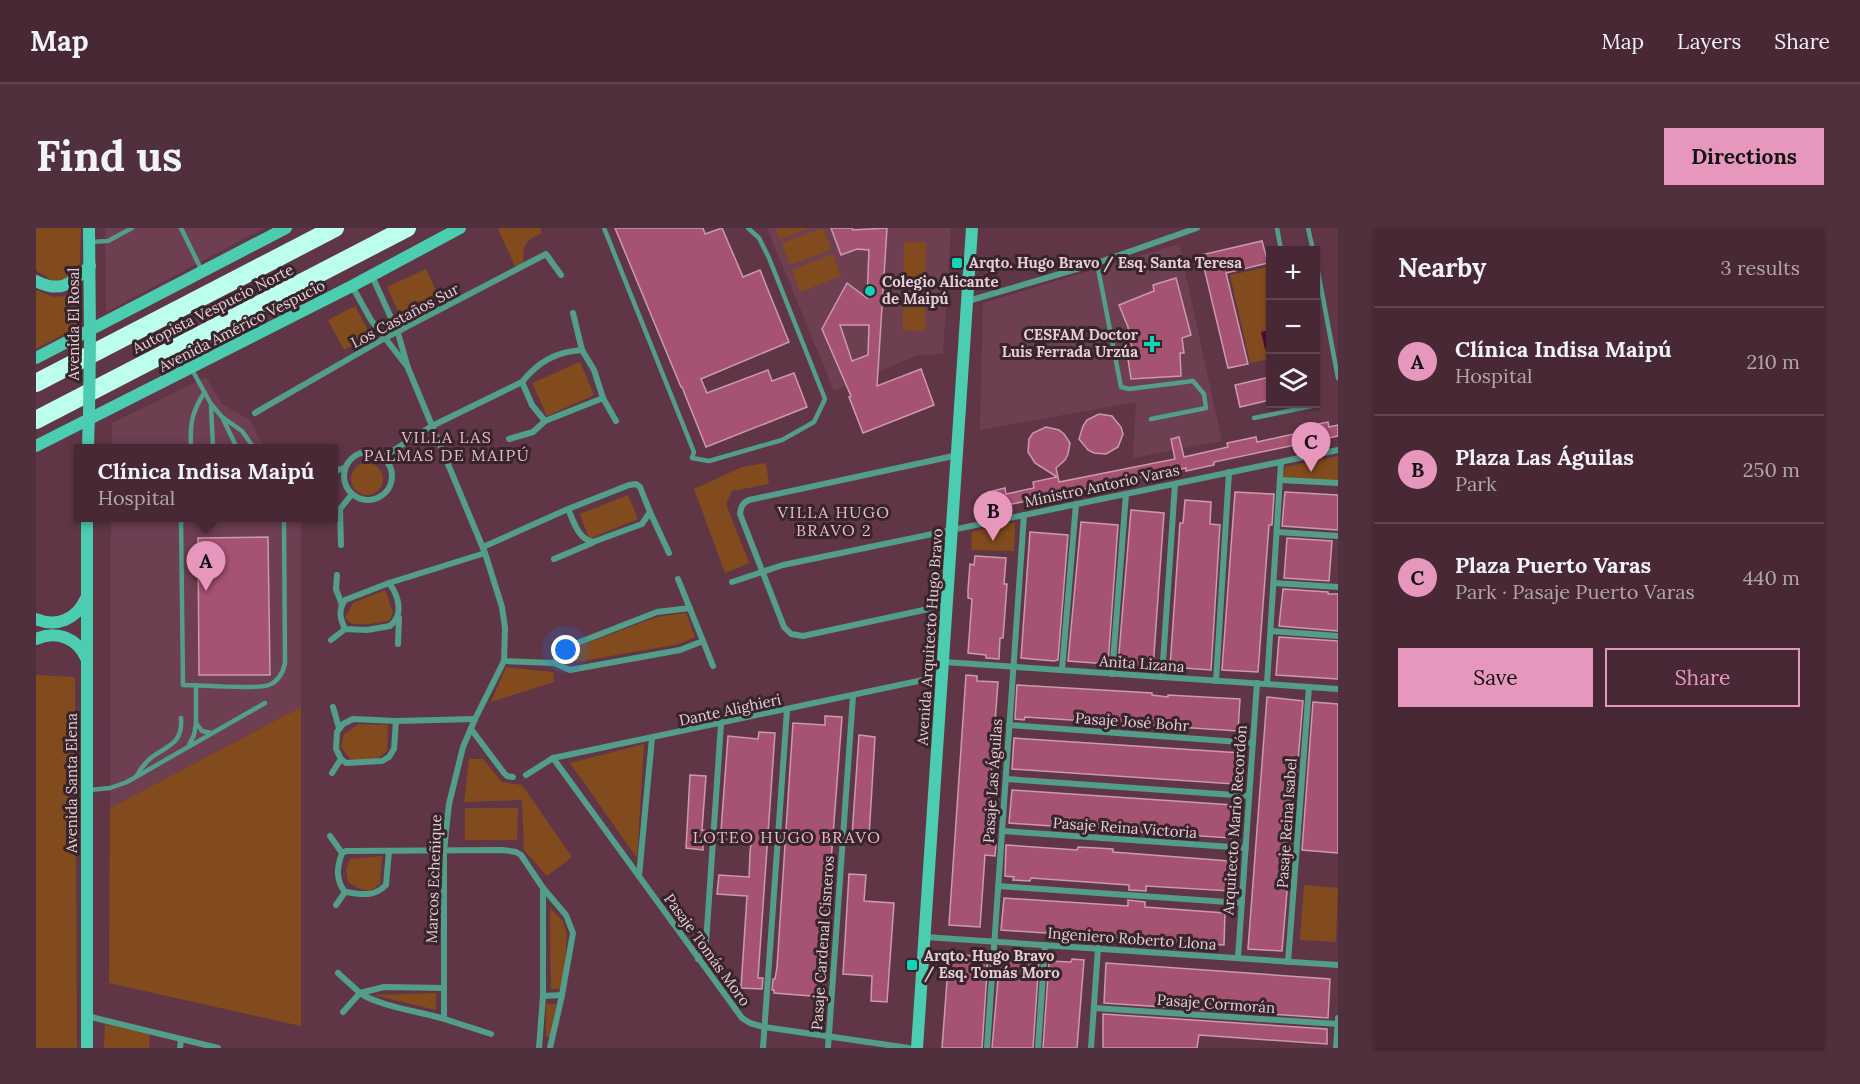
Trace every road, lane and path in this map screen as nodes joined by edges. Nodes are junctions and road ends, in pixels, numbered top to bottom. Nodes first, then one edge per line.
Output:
1 (89, 228) edge
2 (132, 228) edge
3 (181, 228) edge
4 (286, 228) edge
5 (335, 228) edge
6 (407, 228) edge
7 (460, 228) edge
8 (603, 228) edge
9 (748, 228) edge
10 (972, 228) edge
11 (1197, 228) edge
12 (1276, 228) edge
13 (1308, 228) edge
14 (90, 242) junction
15 (1280, 246) edge
16 (1312, 246) edge
17 (1097, 263) junction
18 (90, 266) junction
19 (202, 272) junction
20 (561, 274) dead end
21 (372, 276) junction
22 (36, 281) edge
23 (1320, 282) edge
24 (352, 286) junction
25 (968, 301) junction
26 (573, 313) dead end
27 (398, 333) junction
28 (90, 335) junction
29 (385, 338) junction
30 (582, 350) junction
31 (36, 358) edge
32 (191, 368) junction
33 (408, 368) junction
34 (1338, 378) edge
35 (36, 382) edge
36 (522, 382) junction
37 (204, 393) junction
38 (603, 398) junction
39 (211, 404) junction
40 (1302, 408) edge
41 (255, 413) dead end
42 (89, 416) junction
43 (222, 417) junction
44 (1151, 418) dead end
45 (1254, 418) dead end
46 (36, 420) edge
47 (545, 421) junction
48 (616, 421) dead end
49 (432, 426) junction
50 (509, 439) dead end
51 (88, 444) edge
52 (191, 444) edge
53 (213, 444) edge
54 (235, 444) edge
55 (251, 444) edge
56 (36, 446) edge
57 (1338, 450) edge
58 (958, 455) junction
59 (383, 457) junction
60 (1281, 462) junction
61 (345, 468) junction
62 (338, 470) edge
63 (1229, 472) junction
64 (1280, 480) junction
65 (1338, 483) edge
66 (1175, 484) junction
67 (352, 494) junction
68 (1126, 494) junction
69 (1076, 504) junction
70 (568, 509) junction
71 (650, 512) junction
72 (1024, 515) junction
73 (87, 522) edge
74 (181, 522) edge
75 (284, 522) edge
76 (952, 530) junction
77 (1277, 532) junction
78 (1338, 536) edge
79 (593, 542) junction
80 (341, 545) dead end
81 (484, 550) junction
82 (669, 553) dead end
83 (554, 559) dead end
84 (762, 571) junction
85 (337, 575) dead end
86 (678, 579) dead end
87 (732, 582) dead end
88 (1274, 583) junction
89 (389, 584) junction
90 (1338, 587) edge
91 (87, 598) junction
92 (947, 604) junction
93 (342, 605) junction
94 (690, 608) junction
95 (399, 616) junction
96 (36, 619) edge
97 (345, 629) junction
98 (1271, 631) junction
99 (1338, 636) edge
100 (36, 639) edge
101 (331, 640) dead end
102 (703, 641) junction
103 (398, 644) dead end
104 (87, 660) junction
105 (504, 661) junction
106 (944, 662) junction
107 (554, 663) junction
108 (713, 666) dead end
109 (1014, 667) junction
110 (1062, 670) junction
111 (1112, 674) junction
112 (942, 676) junction
113 (1162, 677) junction
114 (1216, 681) junction
115 (1257, 683) junction
116 (1268, 684) junction
117 (196, 685) junction
118 (1309, 687) junction
119 (1338, 689) edge
120 (853, 696) junction
121 (265, 703) dead end
122 (333, 707) dead end
123 (787, 710) junction
124 (181, 718) dead end
125 (475, 719) junction
126 (396, 721) junction
127 (196, 723) junction
128 (721, 724) junction
129 (1009, 725) junction
130 (339, 728) junction
131 (471, 729) junction
132 (216, 731) junction
133 (652, 738) junction
134 (1253, 743) junction
135 (187, 748) junction
136 (553, 758) junction
137 (341, 759) junction
138 (332, 773) dead end
139 (526, 775) dead end
140 (513, 777) dead end
141 (135, 778) junction
142 (1006, 779) junction
143 (87, 790) junction
144 (1249, 796) junction
145 (1002, 831) junction
146 (330, 836) dead end
147 (1246, 848) junction
148 (389, 851) junction
149 (444, 851) junction
150 (342, 853) junction
151 (639, 877) junction
152 (998, 886) junction
153 (543, 888) junction
154 (345, 892) junction
155 (1242, 903) junction
156 (336, 905) dead end
157 (925, 936) junction
158 (994, 941) junction
159 (1045, 945) junction
160 (1098, 948) junction
161 (1238, 958) junction
162 (699, 959) junction
163 (1288, 962) junction
164 (1338, 965) edge
165 (338, 973) dead end
166 (444, 988) junction
167 (360, 993) junction
168 (562, 995) junction
169 (543, 996) junction
170 (1094, 1008) junction
171 (343, 1012) dead end
172 (87, 1016) junction
173 (443, 1017) junction
174 (1338, 1018) edge
175 (1338, 1024) edge
176 (764, 1027) junction
177 (491, 1034) dead end
178 (828, 1036) junction
179 (181, 1039) junction
180 (87, 1048) edge
181 (180, 1048) edge
182 (218, 1048) edge
183 (539, 1048) edge
184 (550, 1048) edge
185 (762, 1048) edge
186 (828, 1048) edge
187 (909, 1048) edge
188 (917, 1048) edge
189 (987, 1048) edge
190 (1038, 1048) edge
191 (1091, 1048) edge
192 (1336, 1048) edge

1 - 14 main road, Avenida El Rosal
2 - 14 lane
3 - 19 lane
4 - 19 main road
5 - 35 highway, Autopista Vespucio Norte
6 - 46 highway, Autopista Vespucio Norte
7 - 21 main road, Avenida Américo Vespucio
8 - 9 lane
10 - 25 main road, Avenida Arquitecto Hugo Bravo
11 - 17 street
12 - 15 lane
13 - 16 lane
14 - 18 main road, Avenida El Rosal
17 - 25 street
17 - 44 lane
18 - 22 main road
18 - 28 main road, Avenida El Rosal
19 - 28 main road
20 - 27 street, Los Castaños Sur
21 - 24 main road, Avenida Américo Vespucio
21 - 27 street, Marcos Echeñique
23 - 34 lane
24 - 29 street, Marcos Echeñique
24 - 32 main road, Avenida Américo Vespucio
25 - 58 main road, Avenida Arquitecto Hugo Bravo
26 - 30 street
27 - 29 street, Los Castaños Sur
27 - 33 street, Marcos Echeñique
28 - 31 main road
28 - 42 main road, Avenida El Rosal, bridge
29 - 33 street, Marcos Echeñique
29 - 41 street, Los Castaños Sur
30 - 36 street
30 - 38 street
32 - 37 lane
32 - 42 main road, Avenida Américo Vespucio
33 - 49 street, Marcos Echeñique
36 - 47 street
36 - 49 street
37 - 39 lane
37 - 52 lane
38 - 47 street
38 - 48 street
39 - 43 lane
39 - 53 lane
40 - 45 lane
42 - 51 main road
42 - 56 main road, Avenida Américo Vespucio
43 - 54 lane
43 - 55 lane
47 - 50 street
49 - 59 street
49 - 81 street, Marcos Echeñique
57 - 60 street, Ministro Antorio Varas
58 - 76 main road, Avenida Arquitecto Hugo Bravo
58 - 84 street
59 - 61 street
59 - 67 street
60 - 63 street, Ministro Antorio Varas
60 - 64 street
61 - 62 street
61 - 67 street
63 - 66 street, Ministro Antorio Varas
63 - 114 street
64 - 65 street
64 - 77 street
66 - 68 street, Ministro Antorio Varas
66 - 113 street
67 - 80 street
68 - 69 street, Ministro Antorio Varas
68 - 111 street
69 - 72 street, Ministro Antorio Varas
69 - 110 street
70 - 71 street
70 - 79 street
70 - 81 street
71 - 79 street
71 - 82 street
72 - 76 street, Ministro Antorio Varas
72 - 109 street, Pasaje Las Águilas
73 - 91 main road, Avenida Santa Elena
74 - 117 lane
75 - 117 lane
76 - 84 street, Ministro Antorio Varas
76 - 92 main road, Avenida Arquitecto Hugo Bravo
77 - 78 street
77 - 88 street
79 - 83 street
81 - 89 street
81 - 105 street, Marcos Echeñique
84 - 87 street, Ministro Antorio Varas
84 - 92 street
85 - 93 street
86 - 94 street
88 - 90 street
88 - 98 street
89 - 93 street
89 - 95 street
91 - 96 main road
91 - 104 main road, Avenida Santa Elena
92 - 106 main road, Avenida Arquitecto Hugo Bravo
93 - 97 street
94 - 102 street
94 - 107 street
95 - 97 street
95 - 103 street
97 - 101 street
98 - 99 street
98 - 116 street
100 - 104 main road
102 - 107 street
102 - 108 street
104 - 143 main road, Avenida Santa Elena
105 - 107 street
105 - 125 street, Marcos Echeñique
106 - 109 street, Anita Lizana
106 - 112 main road, Avenida Arquitecto Hugo Bravo
109 - 110 street, Anita Lizana
109 - 129 street, Pasaje Las Águilas
110 - 111 street, Anita Lizana
111 - 113 street, Anita Lizana
112 - 120 street, Dante Alighieri
112 - 157 main road, Avenida Arquitecto Hugo Bravo
113 - 114 street, Anita Lizana
114 - 115 street, Anita Lizana
115 - 116 street, Anita Lizana
115 - 134 street, Arquitecto Mario Recordón
116 - 118 street, Anita Lizana
117 - 127 lane
118 - 119 street, Anita Lizana
118 - 163 street, Pasaje Reina Isabel
120 - 123 street, Dante Alighieri
120 - 178 street, Pasaje Cardenal Cisneros
121 - 132 lane
122 - 130 street
123 - 128 street, Dante Alighieri
123 - 176 street
124 - 141 lane
125 - 126 street
125 - 131 street, Marcos Echeñique
126 - 130 street
126 - 137 street
127 - 132 lane
127 - 135 lane
128 - 133 street, Dante Alighieri
128 - 162 street
129 - 134 street, Pasaje José Bohr
129 - 142 street, Pasaje Las Águilas
130 - 137 street
131 - 140 street
131 - 149 street, Marcos Echeñique
132 - 135 lane
133 - 136 street, Dante Alighieri
133 - 151 street
134 - 144 street, Arquitecto Mario Recordón
135 - 141 lane
136 - 139 street, Dante Alighieri
136 - 151 street, Pasaje Tomás Moro
137 - 138 street
141 - 143 lane
142 - 144 street
142 - 145 street, Pasaje Las Águilas
143 - 172 main road, Avenida Santa Elena
144 - 147 street, Arquitecto Mario Recordón
145 - 147 street, Pasaje Reina Victoria
145 - 152 street, Pasaje Las Águilas
146 - 150 street
147 - 155 street, Arquitecto Mario Recordón
148 - 149 street
148 - 150 street
148 - 154 street
149 - 153 street
149 - 166 street, Marcos Echeñique
150 - 154 street
151 - 162 street, Pasaje Tomás Moro
152 - 155 street
152 - 158 street, Pasaje Las Águilas
153 - 168 street
153 - 169 street
154 - 156 street
155 - 161 street, Arquitecto Mario Recordón
157 - 158 street, Ingeniero Roberto Llona
157 - 188 main road, Avenida Arquitecto Hugo Bravo
158 - 159 street, Ingeniero Roberto Llona
158 - 189 street, Pasaje Las Águilas
159 - 160 street, Ingeniero Roberto Llona
159 - 190 street
160 - 161 street, Ingeniero Roberto Llona
160 - 170 street
161 - 163 street, Ingeniero Roberto Llona
162 - 176 street, Pasaje Tomás Moro
163 - 164 street, Ingeniero Roberto Llona
165 - 167 street
166 - 167 street
166 - 173 street, Marcos Echeñique
167 - 171 street
167 - 173 street
168 - 169 street
168 - 184 street
169 - 183 street
170 - 175 street, Pasaje Cormorán
170 - 191 street
172 - 179 street
172 - 180 main road, Avenida Santa Elena
173 - 177 street
174 - 175 street
175 - 192 street
176 - 178 street, Pasaje Tomás Moro
176 - 185 street
178 - 186 street, Pasaje Cardenal Cisneros
178 - 187 street, Pasaje Tomás Moro
179 - 181 street
179 - 182 street

